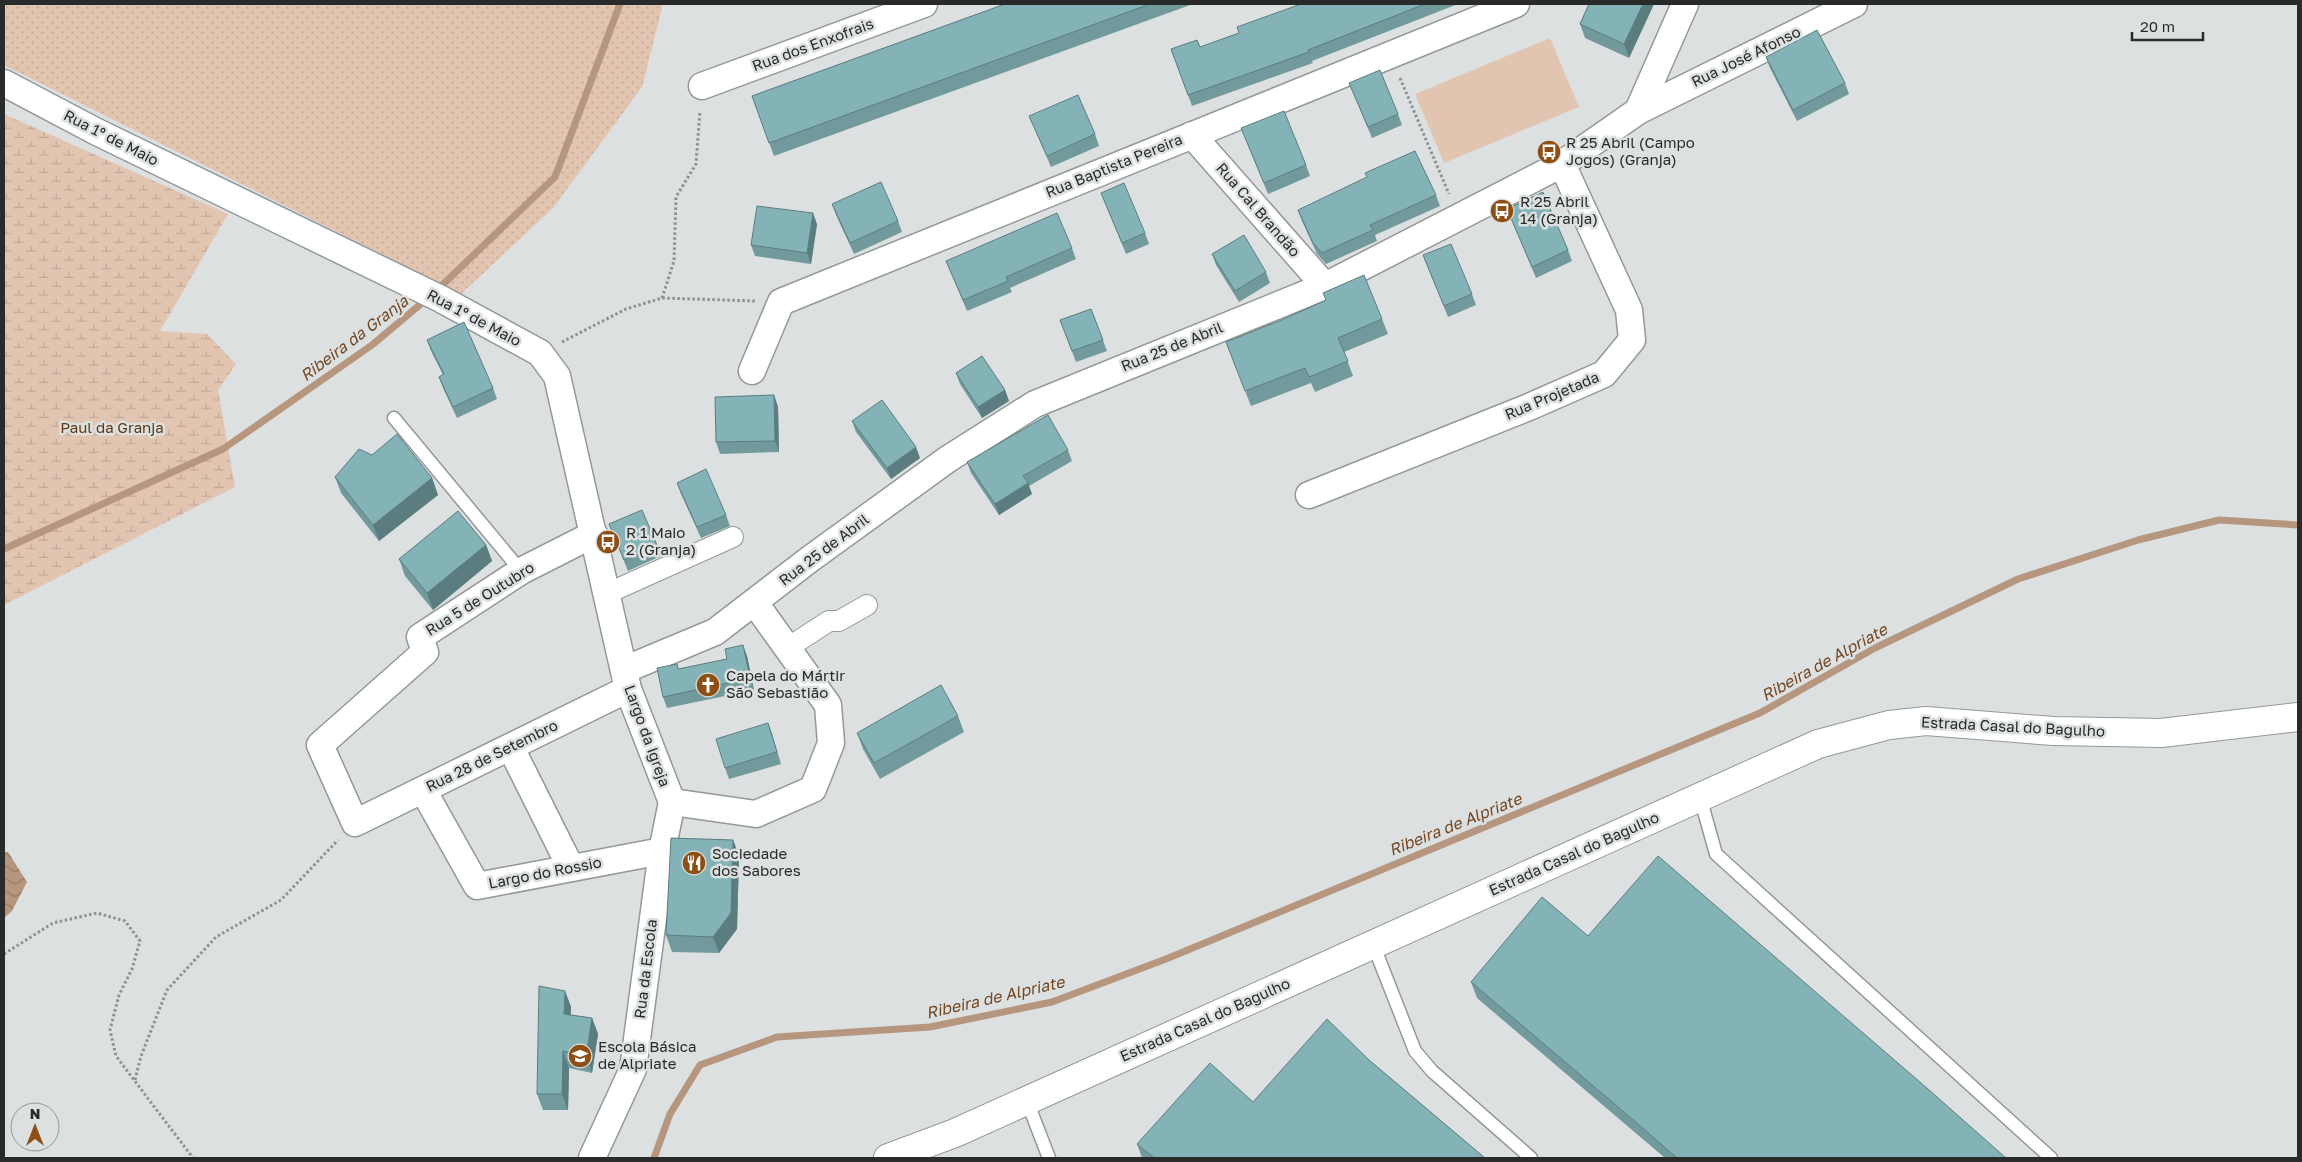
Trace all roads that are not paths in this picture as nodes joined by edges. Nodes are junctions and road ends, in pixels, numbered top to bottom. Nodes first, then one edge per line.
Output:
1 (924, 4) edge
2 (1516, 4) edge
3 (1685, 4) edge
4 (1854, 4) edge
5 (4, 83) edge
6 (702, 86) road end
7 (1638, 111) junction
8 (1192, 134) junction
9 (1562, 164) junction
10 (1325, 286) junction
11 (752, 371) dead end
12 (394, 418) dead end
13 (1309, 495) dead end
14 (594, 534) junction
15 (733, 537) dead end
16 (521, 570) junction
17 (606, 594) junction
18 (755, 603) junction
19 (867, 605) dead end
20 (789, 647) junction
21 (626, 679) junction
22 (2298, 717) edge
23 (511, 748) junction
24 (423, 790) junction
25 (1700, 797) junction
26 (672, 802) junction
27 (355, 823) joint
28 (662, 851) junction
29 (571, 868) junction
30 (1373, 944) junction
31 (1027, 1101) junction
32 (592, 1158) edge
33 (888, 1158) edge
34 (1049, 1158) edge
35 (1531, 1158) edge
36 (2050, 1158) edge

1 - 6 street, Rua dos Enxofrais
2 - 8 street, Rua Baptista Pereira
3 - 7 street
4 - 7 street, Rua José Afonso
5 - 14 street, Rua 1º de Maio
7 - 9 street, Rua 25 de Abril
8 - 10 street, Rua Cal Brandão
8 - 11 street, Rua Baptista Pereira
9 - 10 street, Rua 25 de Abril
9 - 13 street, Rua Projetada
10 - 18 street, Rua 25 de Abril
12 - 16 lane
14 - 16 street, Rua 5 de Outubro
14 - 17 street, Rua 1º de Maio
15 - 17 street
16 - 27 street, Rua 5 de Outubro
17 - 21 street, Rua 1º de Maio
18 - 20 street
18 - 21 street, Rua 25 de Abril
19 - 20 street
20 - 26 street
21 - 23 street, Rua 28 de Setembro
21 - 26 street, Largo da Igreja
22 - 25 street, Estrada Casal do Bagulho
23 - 24 street, Rua 28 de Setembro
23 - 29 street
24 - 27 street, Rua 28 de Setembro
24 - 29 street, Largo do Rossio
25 - 30 street, Estrada Casal do Bagulho
25 - 36 lane
26 - 28 street, Rua da Escola
28 - 29 street, Largo do Rossio
28 - 32 street, Rua da Escola
30 - 31 street, Estrada Casal do Bagulho
30 - 35 lane
31 - 33 street, Estrada Casal do Bagulho
31 - 34 lane

